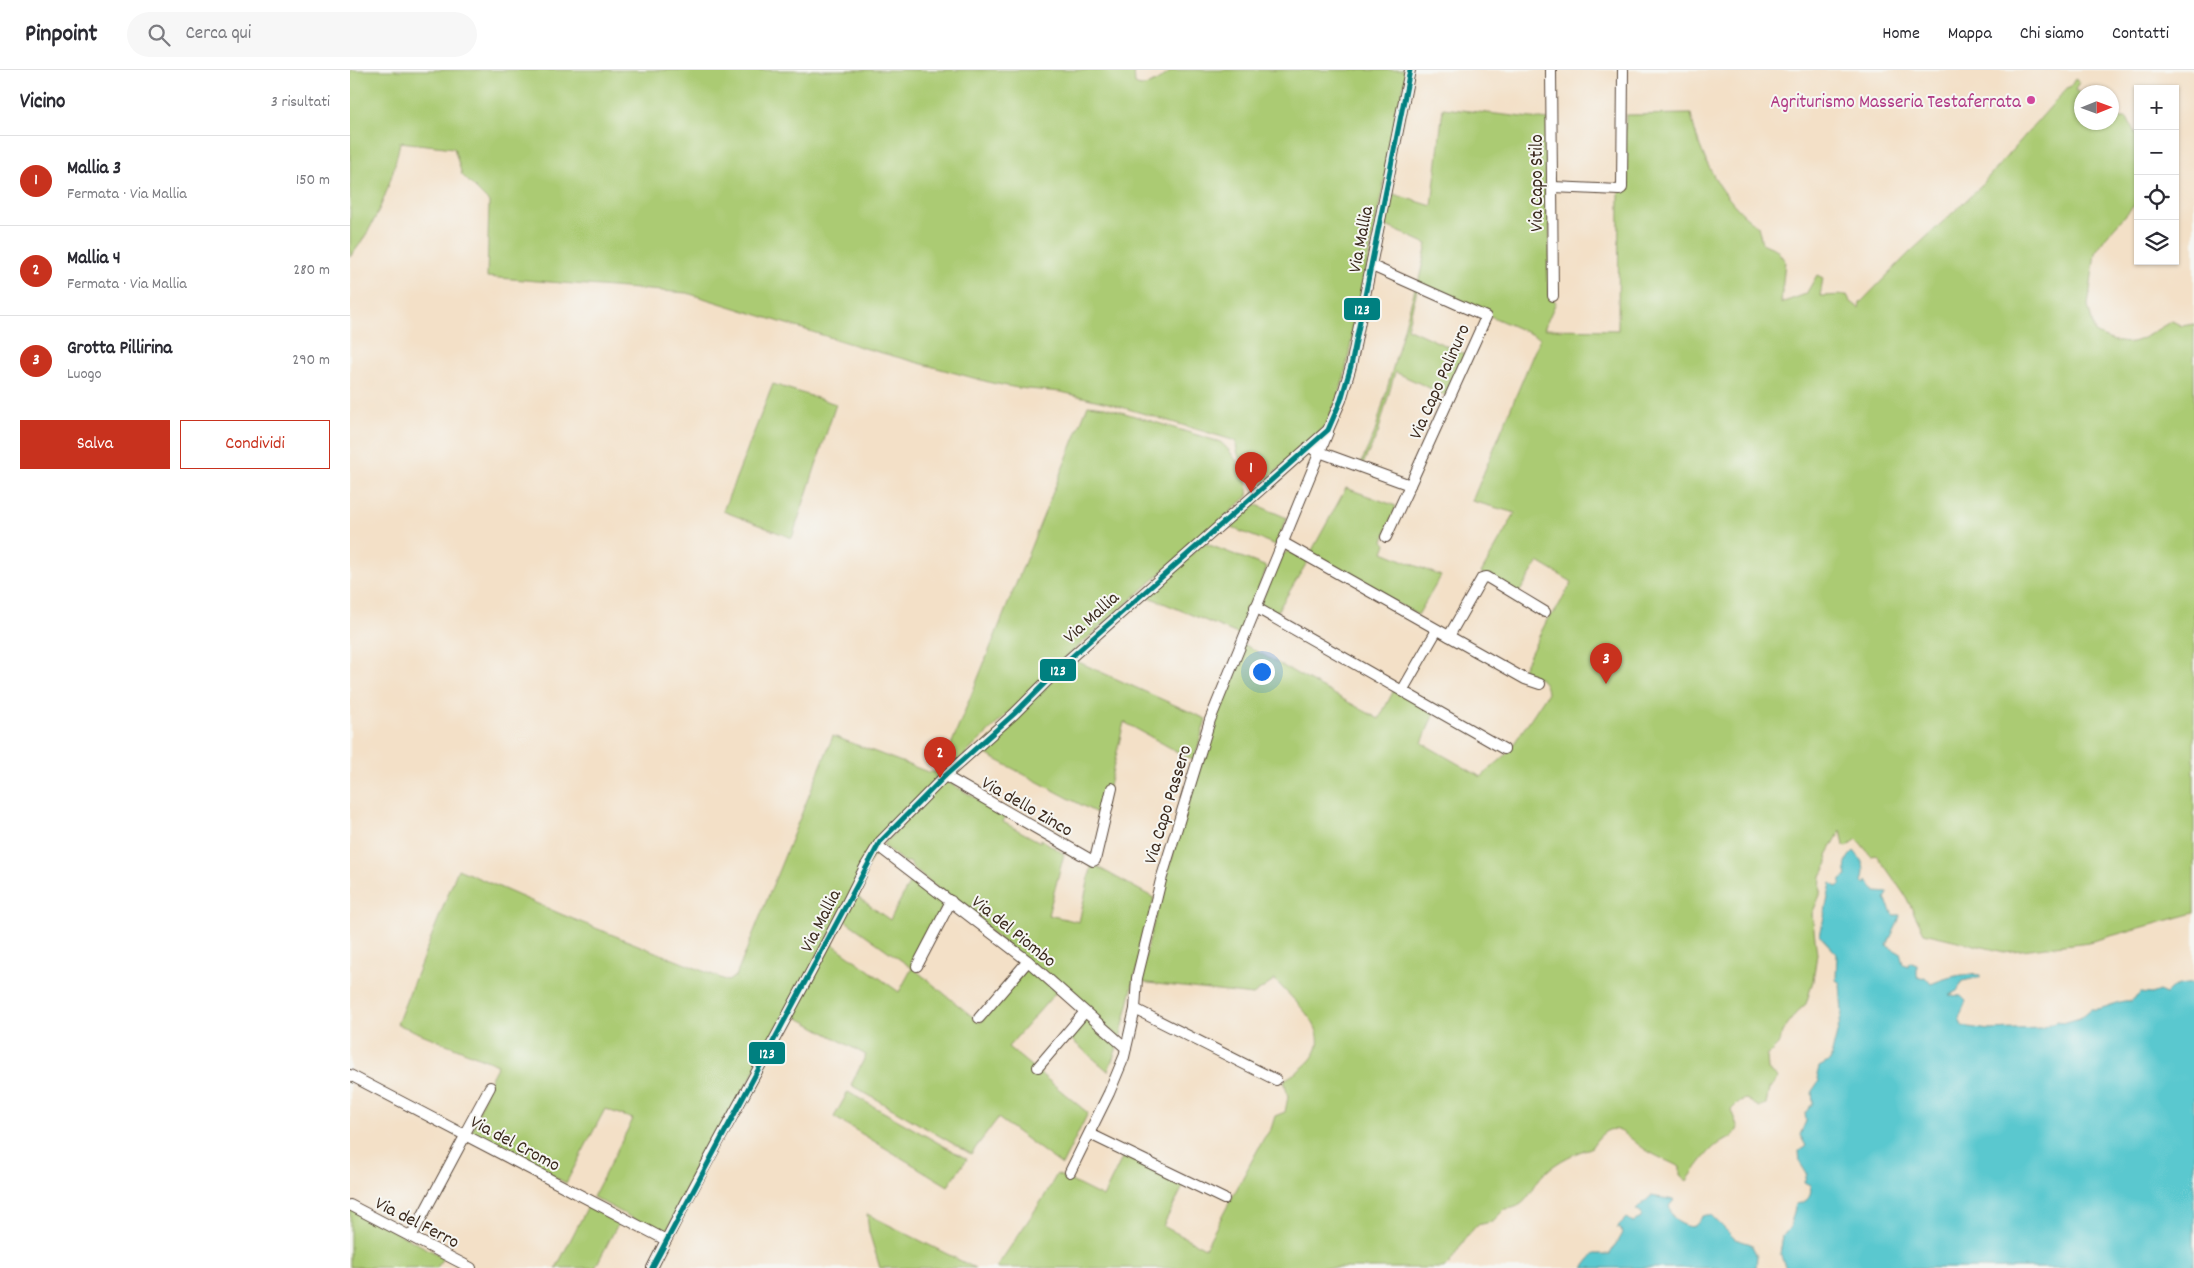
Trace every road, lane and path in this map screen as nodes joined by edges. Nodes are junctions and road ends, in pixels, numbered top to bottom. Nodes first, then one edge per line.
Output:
1 (1410, 70) edge
2 (1551, 70) edge
3 (1623, 70) edge
4 (1553, 187) junction
5 (1372, 266) junction
6 (1553, 296) dead end
7 (1328, 430) junction
8 (1308, 448) junction
9 (1320, 452) junction
10 (1410, 485) junction
11 (1386, 536) dead end
12 (1282, 542) junction
13 (1255, 607) junction
14 (1545, 612) dead end
15 (1437, 630) junction
16 (1449, 636) junction
17 (1540, 684) dead end
18 (1402, 691) junction
19 (1504, 749) dead end
20 (945, 776) junction
21 (1112, 788) dead end
22 (878, 846) junction
23 (951, 901) junction
24 (1028, 961) junction
25 (917, 966) dead end
26 (1136, 1009) junction
27 (1084, 1012) junction
28 (979, 1018) dead end
29 (1126, 1048) junction
30 (1038, 1067) dead end
31 (350, 1076) edge
32 (1276, 1080) dead end
33 (490, 1087) dead end
34 (1090, 1134) junction
35 (465, 1135) junction
36 (1070, 1172) dead end
37 (1224, 1199) dead end
38 (350, 1205) edge
39 (411, 1237) junction
40 (666, 1240) junction
41 (470, 1268) edge
42 (652, 1268) edge

1 - 5 street, Via Mallia
2 - 4 street, Via Capo Stilo
3 - 4 street
4 - 6 street, Via Capo Stilo
5 - 7 street, Via Mallia
5 - 10 street, Via Capo Palinuro
7 - 8 street, Via Mallia
7 - 9 street, Via Capo Passero
8 - 9 street
8 - 20 street, Via Mallia
9 - 10 street
9 - 12 street, Via Capo Passero
10 - 11 street
12 - 13 street, Via Capo Passero
12 - 15 street
13 - 18 street
13 - 26 street, Via Capo Passero
14 - 16 street
15 - 16 street
15 - 18 street
16 - 17 street
18 - 19 street
20 - 21 street, Via dello Zinco
20 - 22 street, Via Mallia
22 - 23 street, Via del Piombo
22 - 40 street, Via Mallia
23 - 24 street, Via del Piombo
23 - 25 street
24 - 27 street, Via del Piombo
24 - 28 street
26 - 29 street, Via Capo Passero
26 - 32 street
27 - 29 street, Via del Piombo
27 - 30 street
29 - 34 street, Via Capo Passero
31 - 35 street, Via del Cromo
33 - 35 street
34 - 36 street, Via Capo Passero
34 - 37 street
35 - 39 street
35 - 40 street, Via del Cromo
38 - 39 street, Via del Ferro
39 - 41 street, Via del Ferro
40 - 42 street, Via Mallia

